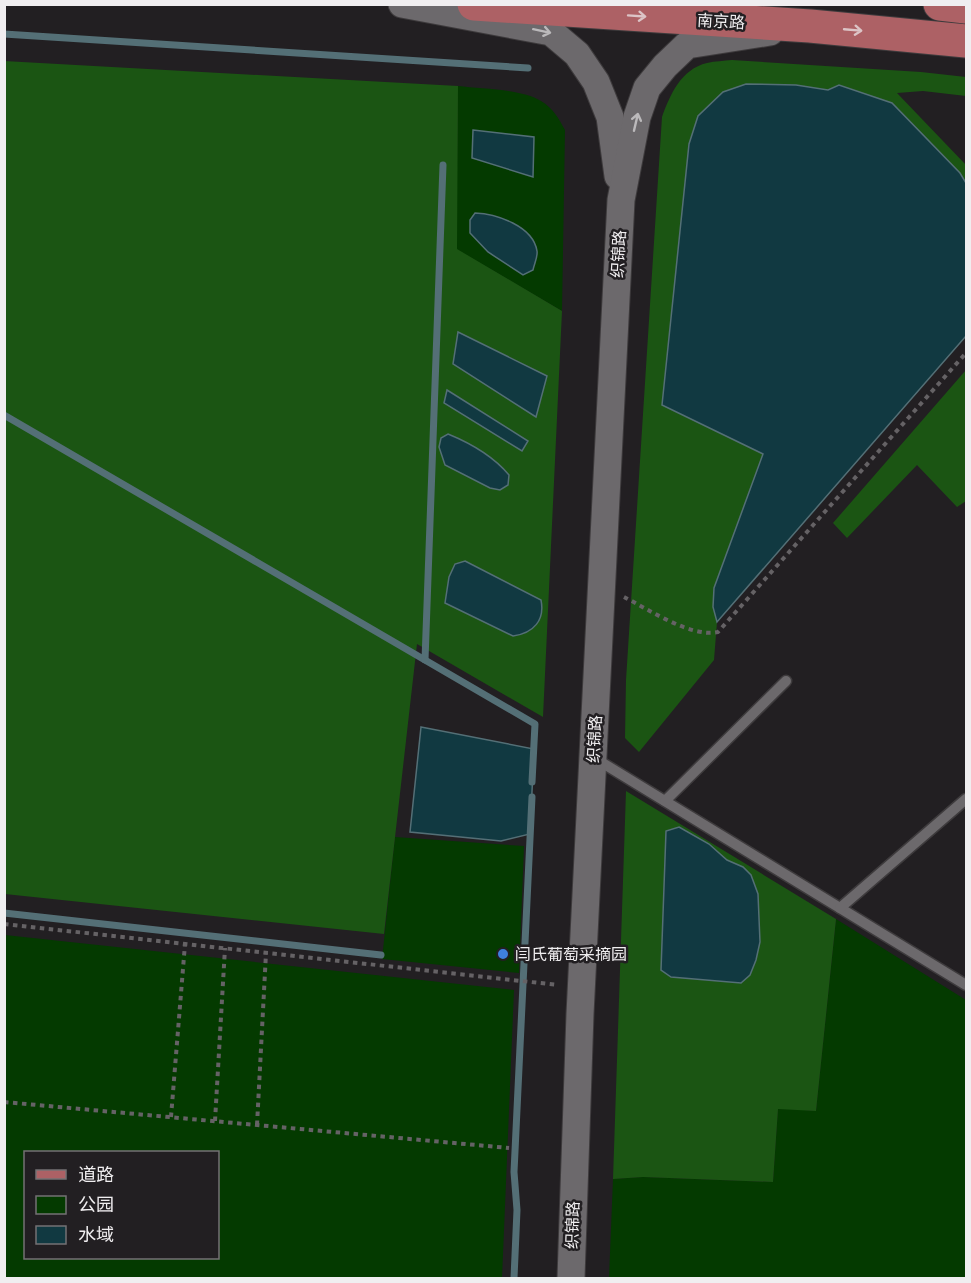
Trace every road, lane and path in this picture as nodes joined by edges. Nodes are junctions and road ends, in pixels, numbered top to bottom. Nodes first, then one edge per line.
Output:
1 (402, 4) edge
2 (474, 4) edge
3 (940, 4) edge
4 (966, 7) edge
5 (810, 26) junction
6 (966, 41) edge
7 (621, 200) junction
8 (966, 353) edge
9 (602, 586) junction
10 (786, 681) dead end
11 (593, 757) junction
12 (966, 799) edge
13 (665, 801) junction
14 (840, 908) junction
15 (4, 924) edge
16 (185, 944) junction
17 (225, 948) junction
18 (266, 953) junction
19 (532, 982) dead end
20 (966, 985) edge
21 (4, 1102) edge
22 (171, 1117) junction
23 (214, 1121) junction
24 (258, 1125) junction
25 (509, 1148) dead end
26 (570, 1278) edge

1 -> 7 street
2 -> 5 main road, 南京路
3 - 4 main road
5 -> 6 main road, 南京路
7 -> 5 street
7 - 9 street, 织锦路
8 - 9 path
9 - 11 street, 织锦路
10 - 13 lane
11 - 13 lane
11 - 26 street, 织锦路
12 - 14 lane
13 - 14 lane
14 - 20 lane
15 - 16 path
16 - 17 path
16 - 22 path
17 - 18 path
17 - 23 path
18 - 19 path
18 - 24 path
21 - 22 path
22 - 23 path
23 - 24 path
24 - 25 path

